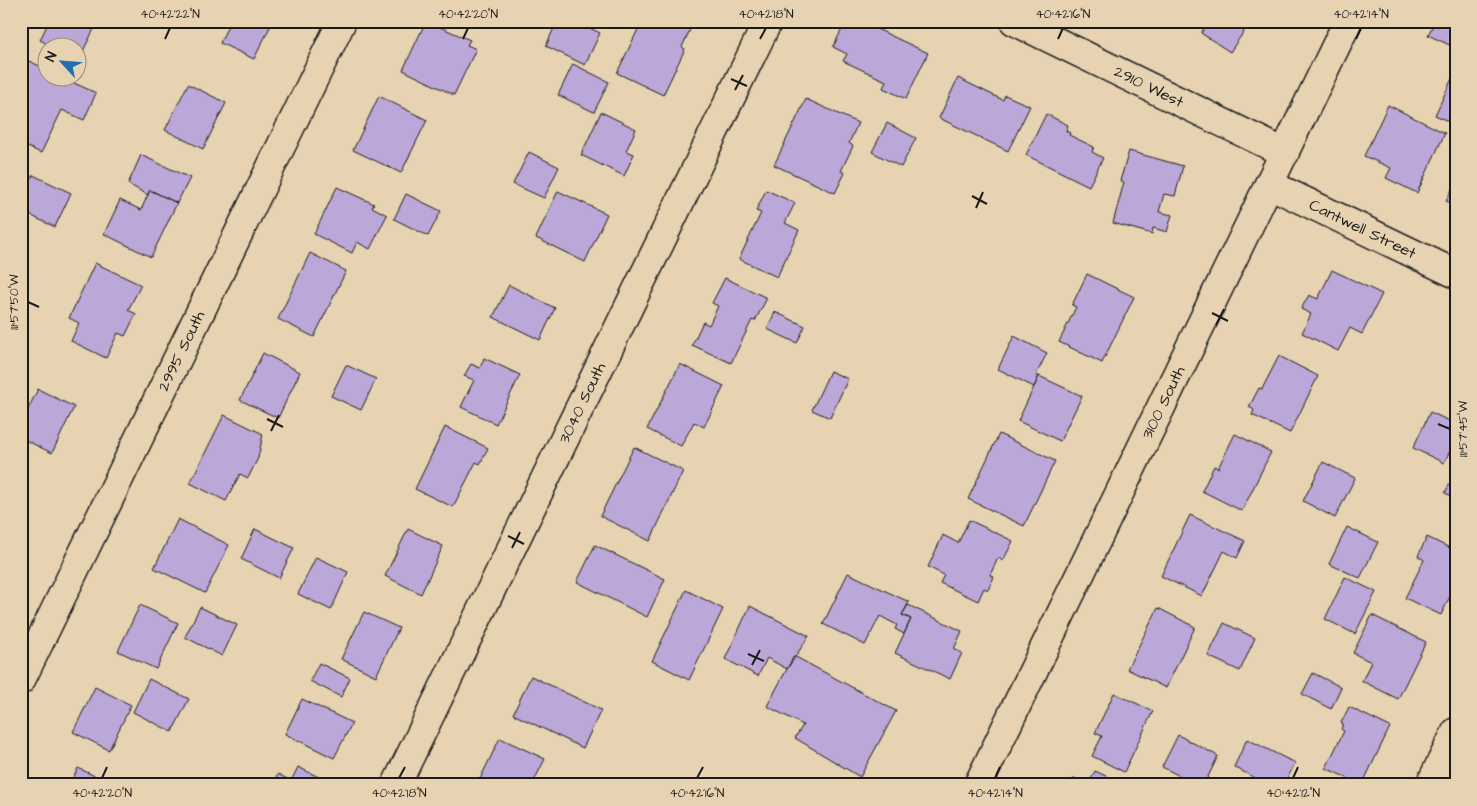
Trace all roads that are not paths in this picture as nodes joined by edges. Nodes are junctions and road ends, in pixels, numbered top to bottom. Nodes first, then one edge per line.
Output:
1 (342, 21) edge
2 (768, 21) edge
3 (1014, 21) edge
4 (1348, 21) edge
5 (1285, 152) junction
6 (1269, 184) junction
7 (1456, 274) edge
8 (21, 680) edge
9 (1456, 732) edge
10 (1442, 772) edge
11 (396, 785) edge
12 (978, 785) edge

1 - 8 street, 2995 South
2 - 11 street, 3040 South
3 - 5 street, 2910 West
4 - 5 street, 3100 South
5 - 6 street, 3100 South
6 - 7 street, Cantwell Street
6 - 12 street, 3100 South
9 - 10 street

